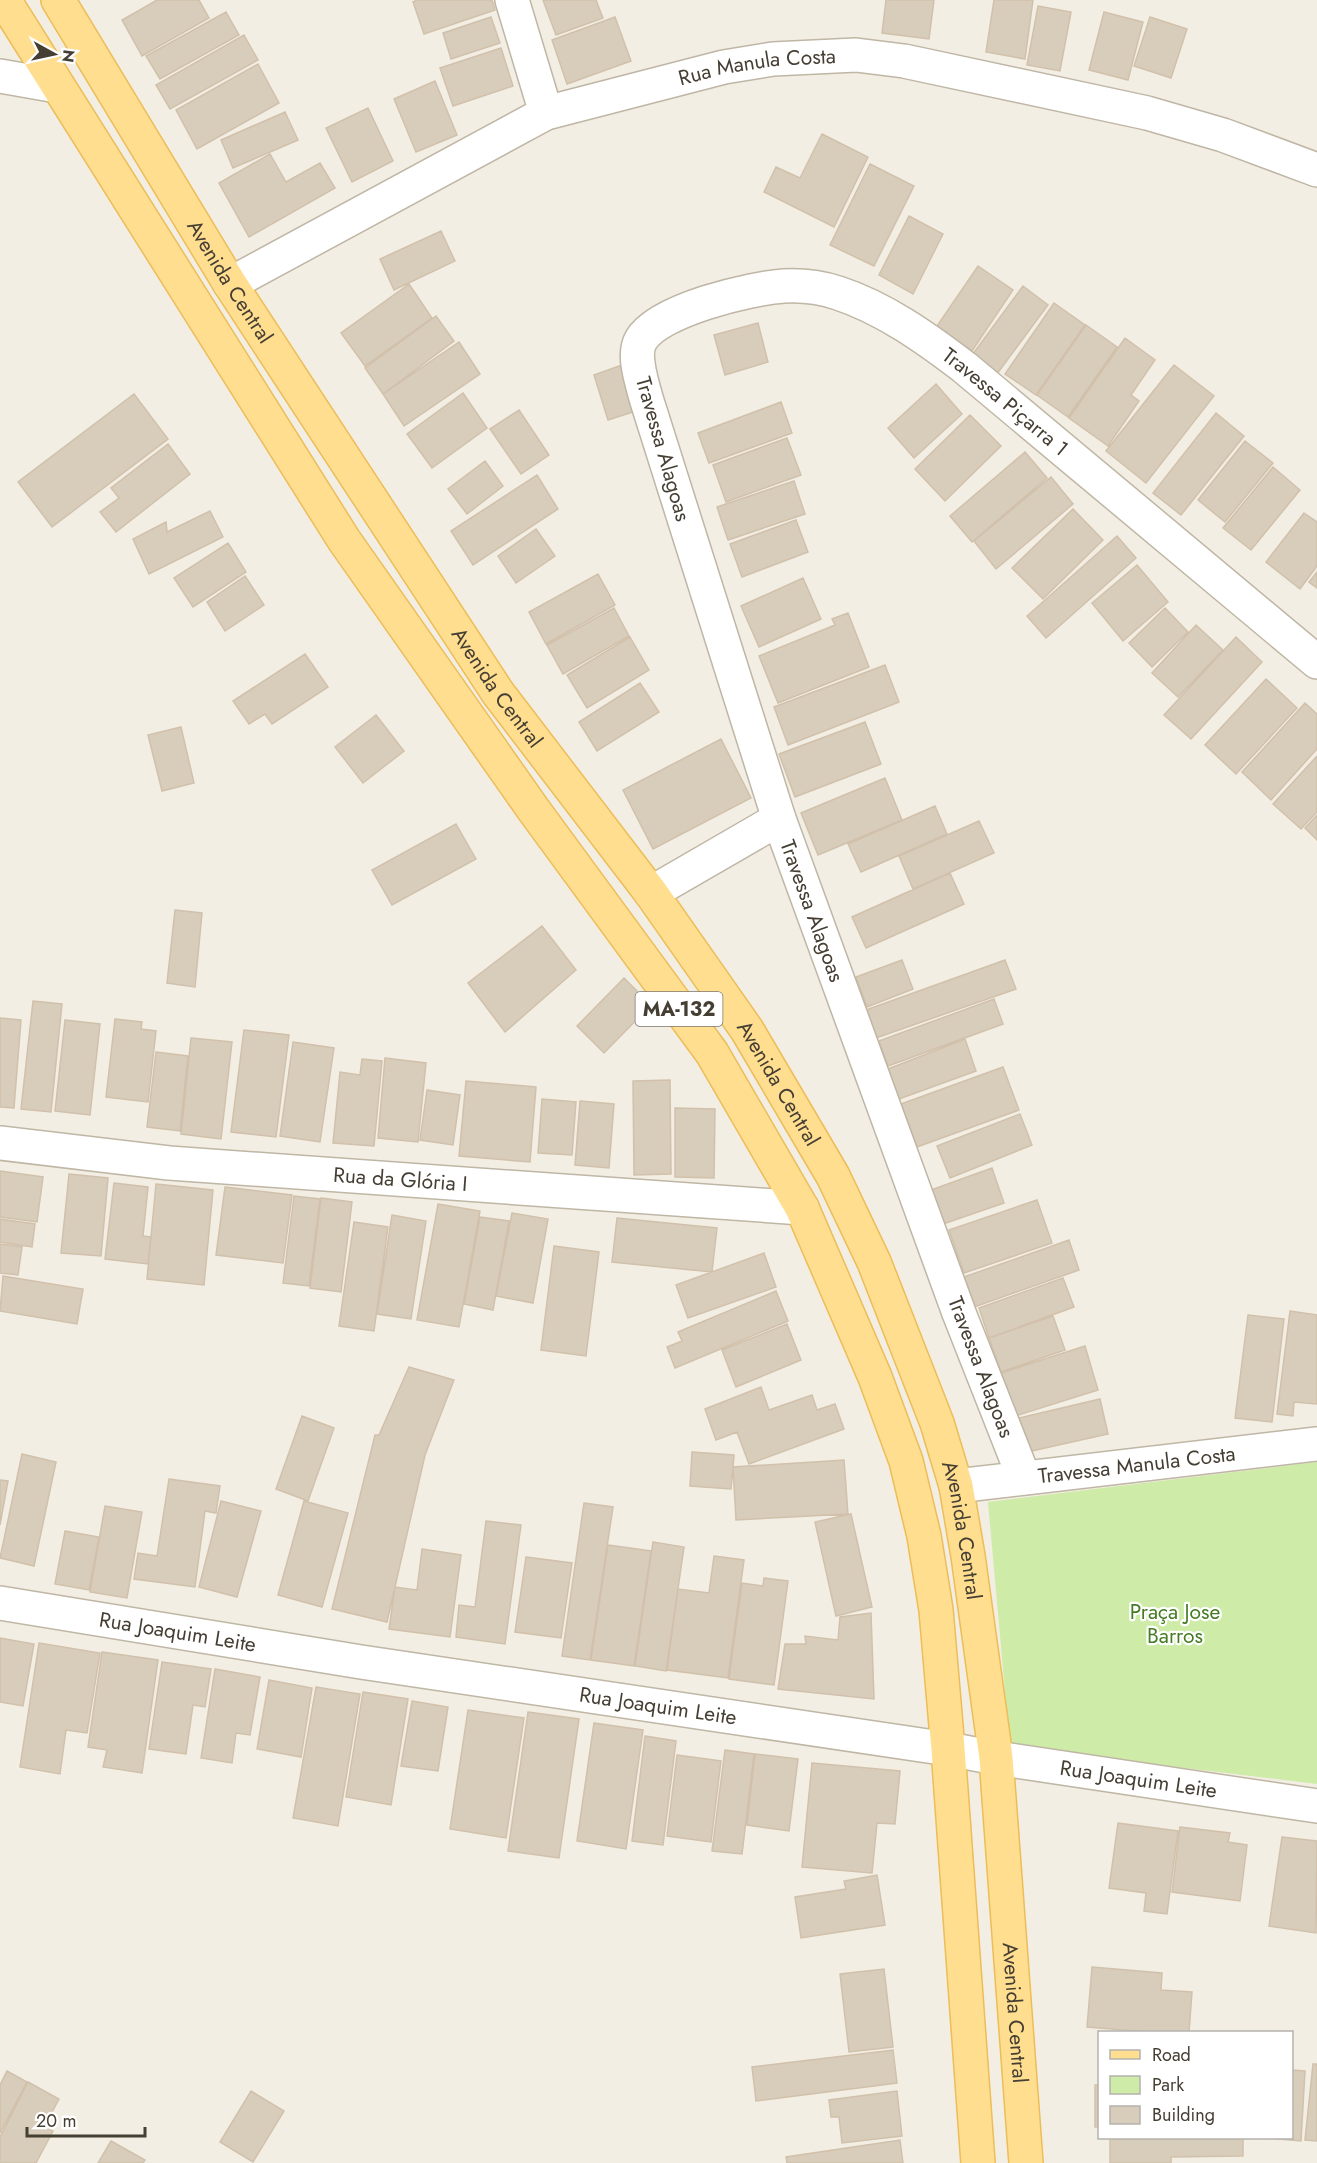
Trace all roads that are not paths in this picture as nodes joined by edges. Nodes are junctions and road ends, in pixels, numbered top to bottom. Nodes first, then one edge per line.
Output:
1 (4, 0) edge
2 (58, 0) edge
3 (512, 0) edge
4 (0, 76) edge
5 (57, 86) junction
6 (546, 113) junction
7 (1317, 170) edge
8 (230, 284) junction
9 (645, 335) joint
10 (1317, 662) edge
11 (779, 819) junction
12 (651, 893) junction
13 (747, 1030) junction
14 (711, 1053) junction
15 (0, 1143) edge
16 (802, 1208) junction
17 (1317, 1444) edge
18 (1024, 1478) junction
19 (956, 1486) junction
20 (0, 1603) edge
21 (948, 1749) junction
22 (996, 1758) junction
23 (1317, 1806) edge
24 (978, 2163) edge
25 (1026, 2163) edge

1 - 5 main road, MA-132
2 - 8 main road, Avenida Central / MA-132
3 - 6 street
4 - 5 street
5 - 14 main road, MA-132
6 - 7 street, Rua Manula Costa
6 - 8 street, Rua Manula Costa
8 - 12 main road, Avenida Central / MA-132
9 - 10 street, Travessa Piçarra 1
9 - 11 street, Travessa Alagoas
11 - 12 street
11 - 18 street, Travessa Alagoas
12 - 13 main road, Avenida Central / MA-132
13 - 14 main road
13 - 19 main road, Avenida Central / MA-132
14 - 16 main road, MA-132
15 - 16 street, Rua da Glória I
16 - 21 main road, MA-132
17 - 18 street, Travessa Manula Costa
18 - 19 street, Travessa Manula Costa
19 - 22 main road, Avenida Central / MA-132
20 - 21 street, Rua Joaquim Leite
21 - 22 street, Rua Joaquim Leite
21 - 24 main road, MA-132
22 - 23 street, Rua Joaquim Leite
22 - 25 main road, Avenida Central / MA-132

